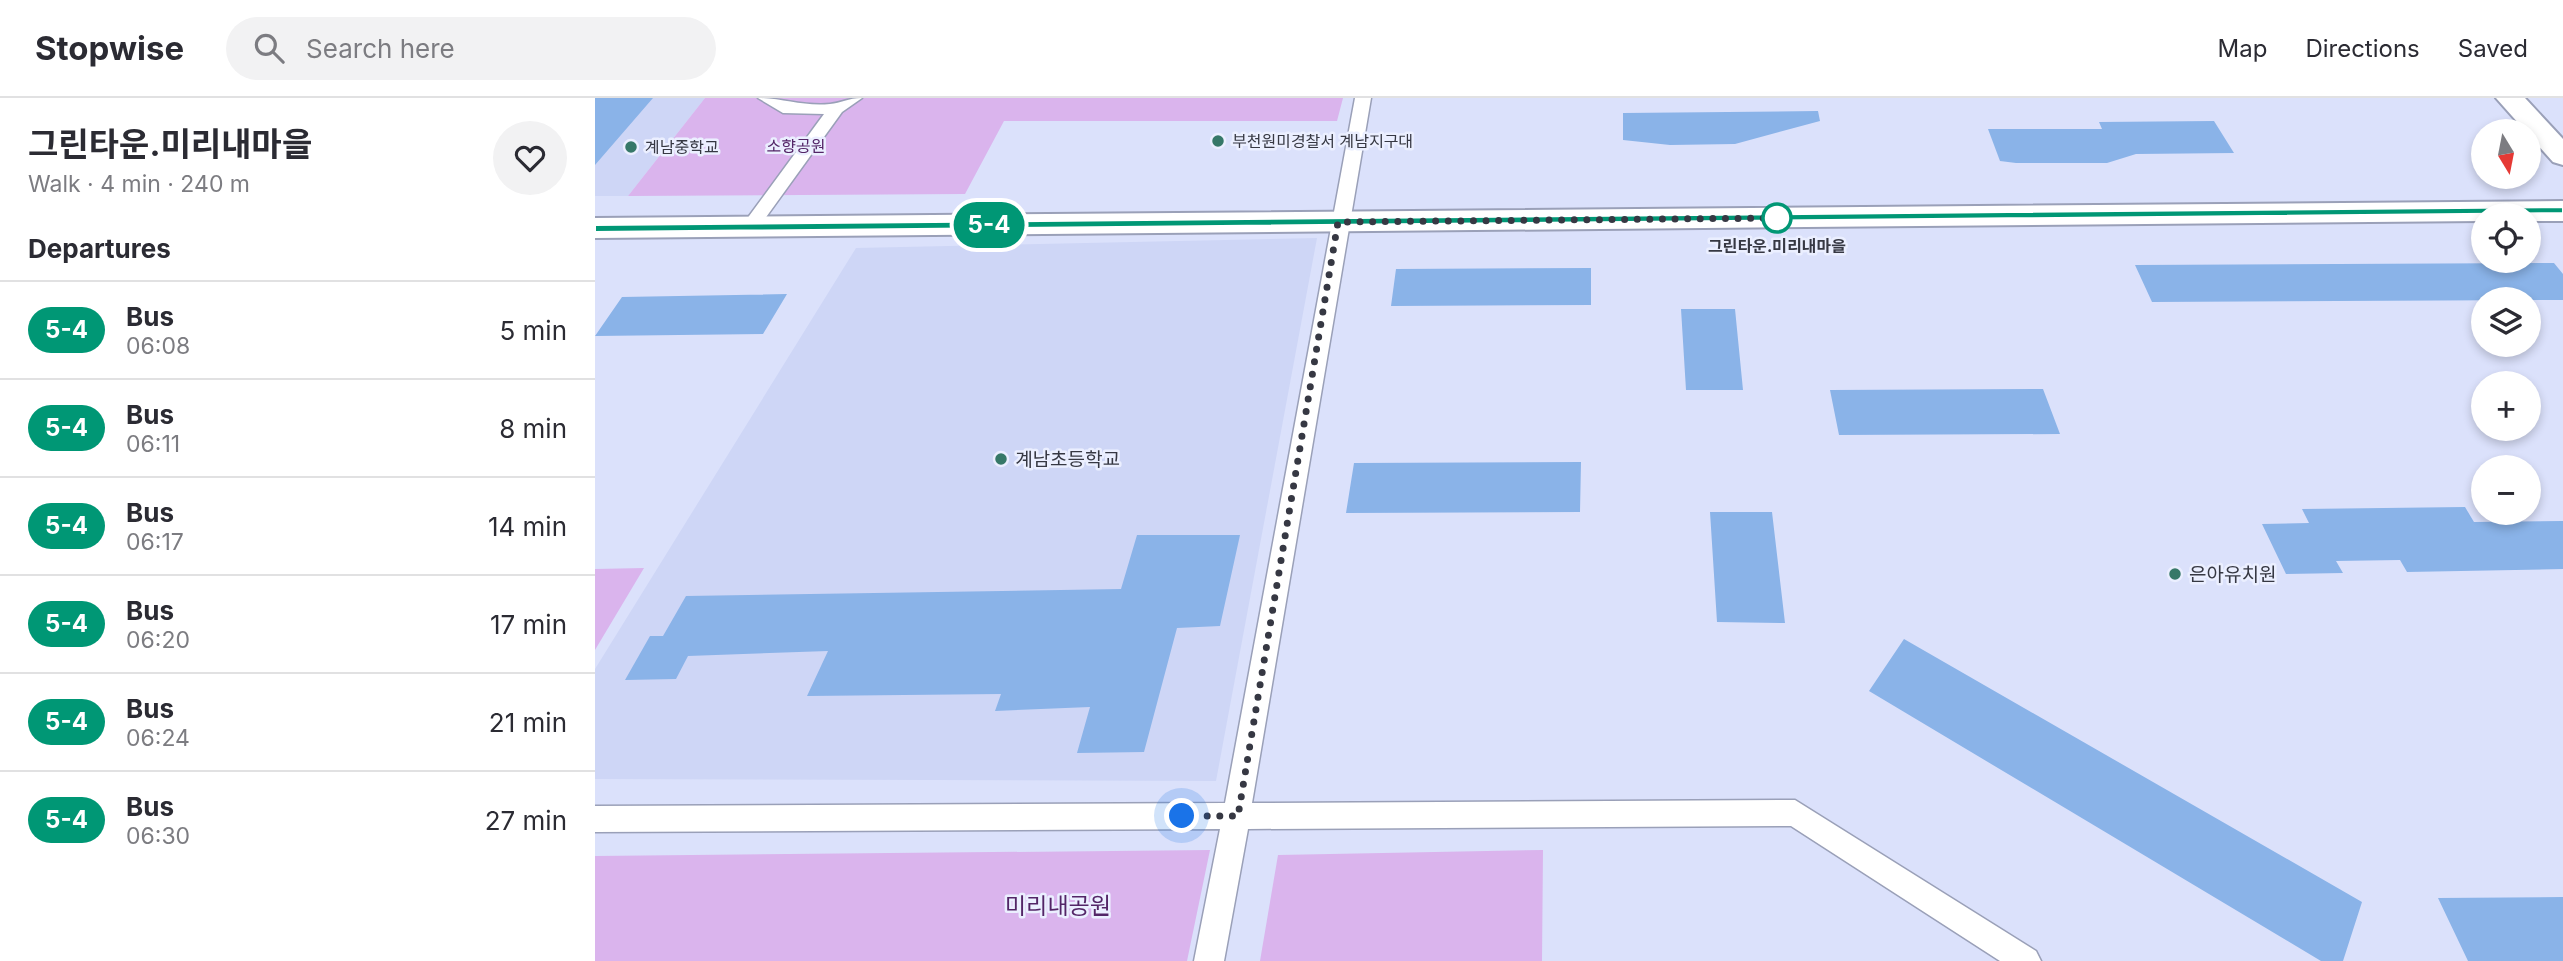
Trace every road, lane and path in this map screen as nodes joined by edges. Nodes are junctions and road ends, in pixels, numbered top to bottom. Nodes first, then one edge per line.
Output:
1 (766, 98) edge
2 (854, 98) edge
3 (1363, 98) edge
4 (2510, 98) edge
5 (836, 108) junction
6 (2563, 156) edge
7 (2563, 211) edge
8 (1338, 222) junction
9 (750, 227) junction
10 (595, 228) edge
11 (1238, 816) junction
12 (595, 818) edge
13 (1209, 961) edge
14 (2026, 961) edge

1 - 5 street
2 - 5 street
3 - 8 street
4 - 6 street
5 - 9 street
7 - 8 street
8 - 9 street
8 - 11 street
9 - 10 street
11 - 12 street
11 - 13 street
11 - 14 street

